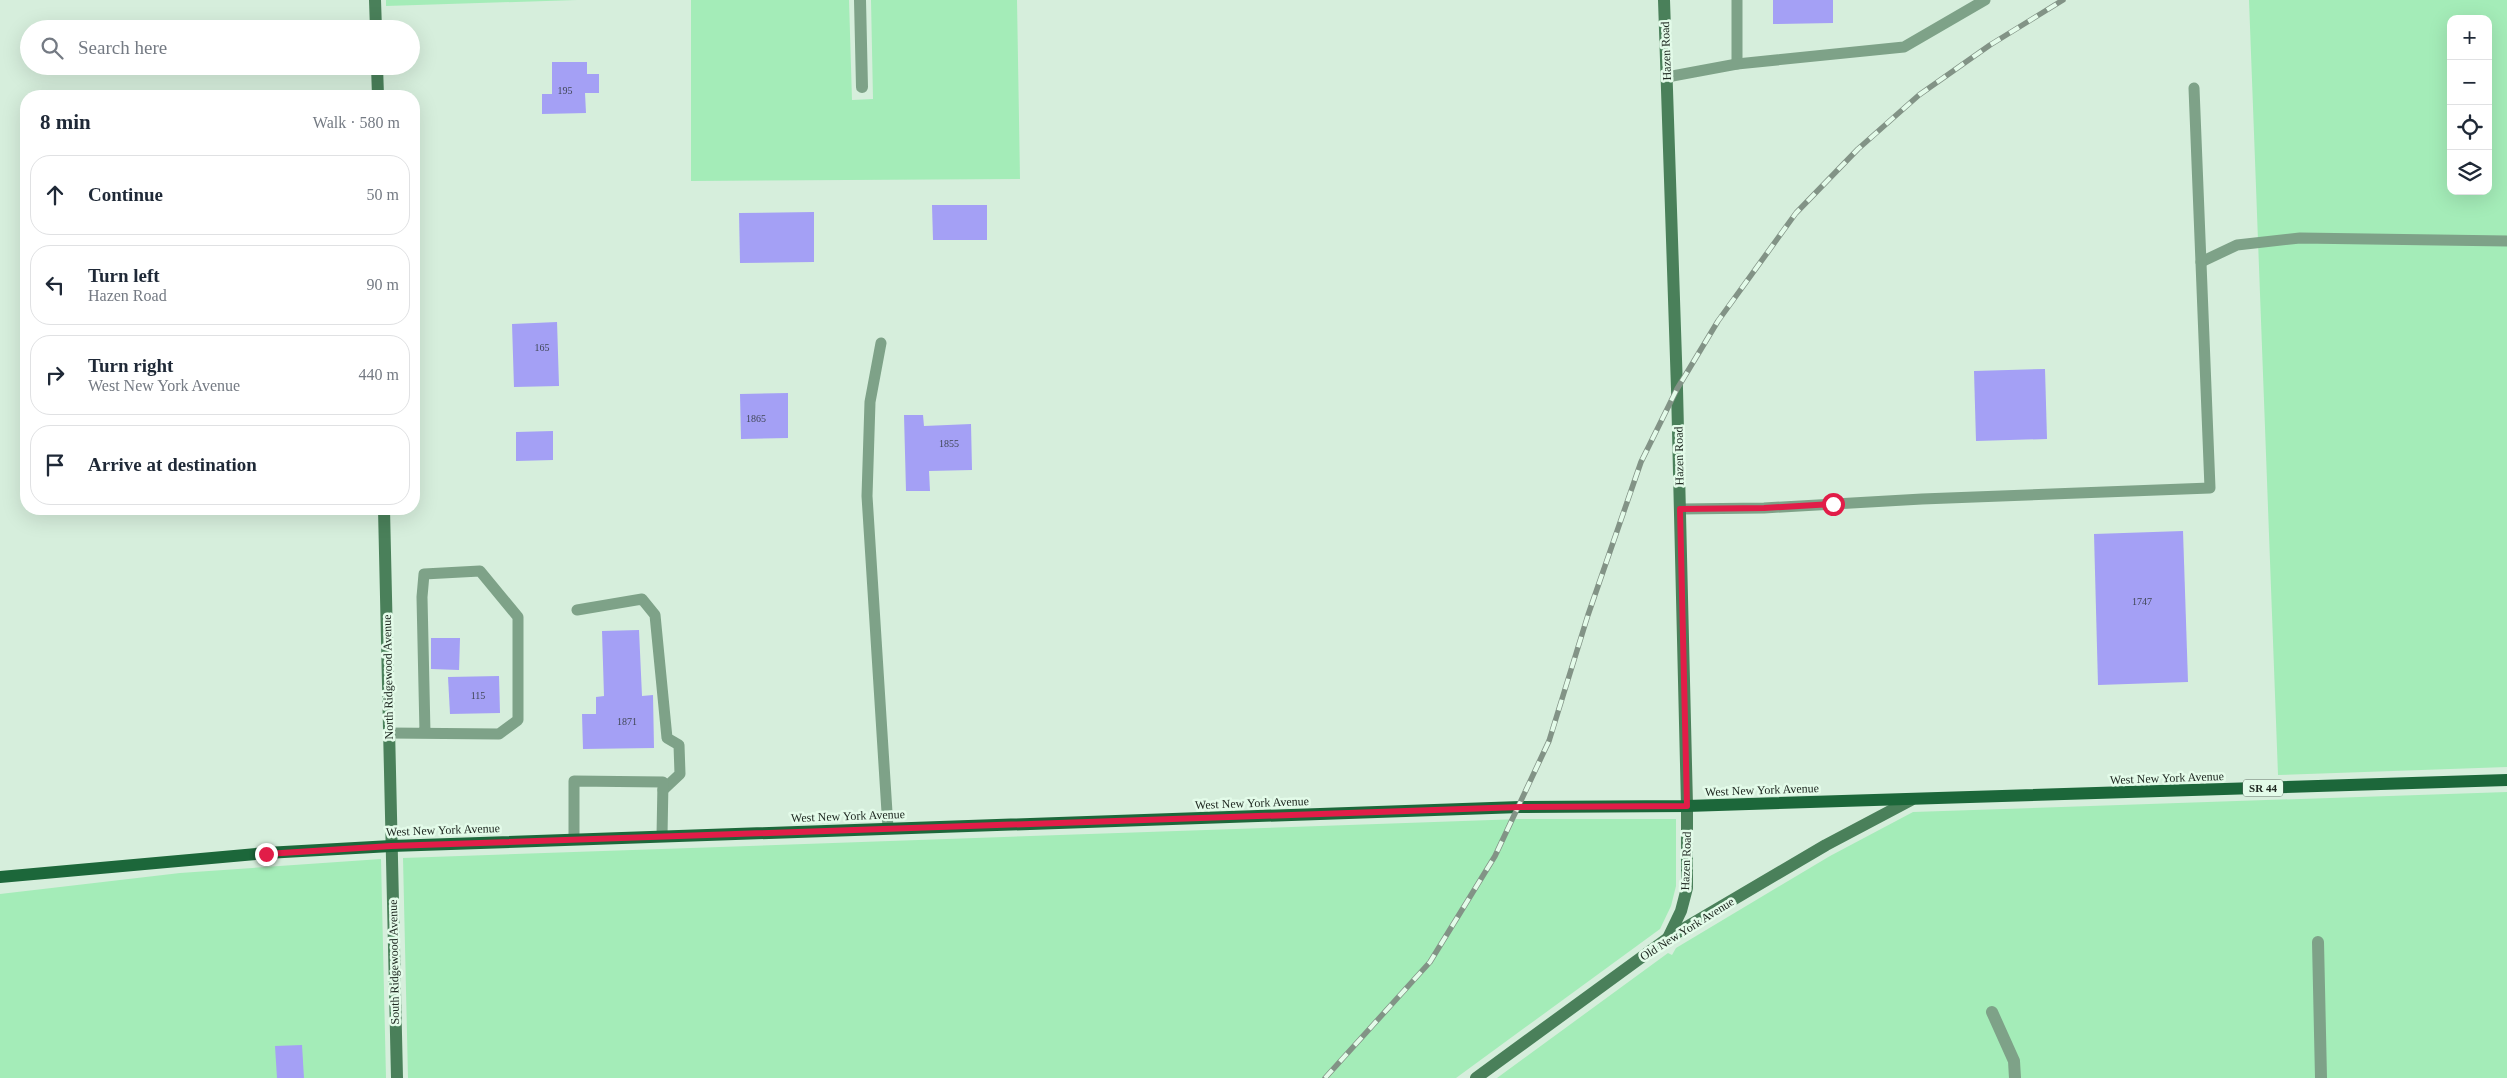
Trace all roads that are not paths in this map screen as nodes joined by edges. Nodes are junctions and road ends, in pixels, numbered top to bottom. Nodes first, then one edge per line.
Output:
1 (375, 0) edge
2 (860, 0) edge
3 (1664, 0) edge
4 (1737, 0) edge
5 (1985, 0) edge
6 (376, 20) edge
7 (1737, 64) junction
8 (377, 75) edge
9 (1667, 77) junction
10 (862, 88) dead end
11 (2194, 88) dead end
12 (378, 90) edge
13 (2507, 241) edge
14 (2201, 262) junction
15 (881, 343) dead end
16 (1680, 509) junction
17 (384, 515) edge
18 (577, 610) dead end
19 (389, 733) junction
20 (425, 733) junction
21 (2507, 780) edge
22 (663, 790) junction
23 (1911, 800) junction
24 (1687, 806) junction
25 (888, 828) junction
26 (662, 836) junction
27 (574, 839) junction
28 (391, 846) junction
29 (0, 877) edge
30 (1668, 938) junction
31 (2318, 942) dead end
32 (1992, 1012) dead end
33 (398, 1078) edge
34 (1476, 1078) edge
35 (2015, 1078) edge
36 (2321, 1078) edge

1 - 6 street
2 - 10 street
3 - 9 street, Hazen Road
4 - 7 lane
5 - 7 lane
7 - 9 lane
8 - 12 street
9 - 16 street, Hazen Road
11 - 14 lane
13 - 14 lane
14 - 16 lane
15 - 25 lane
16 - 24 street, Hazen Road
17 - 19 street, North Ridgewood Avenue
18 - 22 lane
19 - 20 lane
19 - 28 street, North Ridgewood Avenue
20 - 20 lane
21 - 23 main road, West New York Avenue / SR 44
22 - 26 lane
22 - 27 lane
23 - 24 main road, West New York Avenue / SR 44
23 - 30 street, Old New York Avenue
24 - 25 main road, West New York Avenue / SR 44
24 - 30 street, Hazen Road
25 - 26 main road, West New York Avenue / SR 44
26 - 27 main road, West New York Avenue / SR 44
27 - 28 main road, West New York Avenue / SR 44
28 - 29 main road, West New York Avenue / SR 44
28 - 33 street, South Ridgewood Avenue
30 - 34 street, Old New York Avenue
31 - 36 street
32 - 35 street

